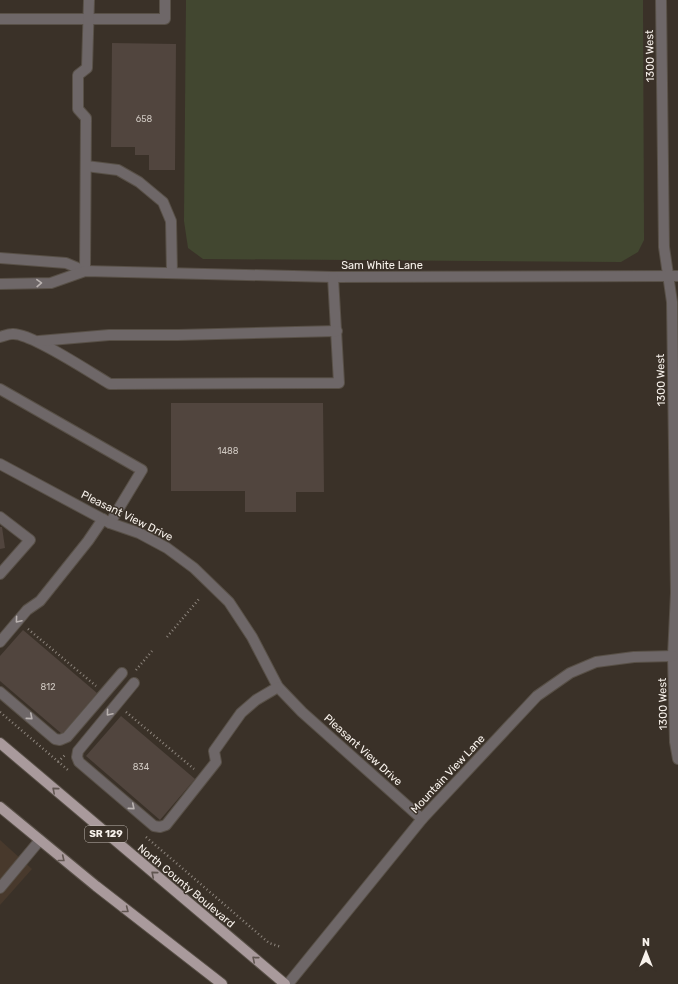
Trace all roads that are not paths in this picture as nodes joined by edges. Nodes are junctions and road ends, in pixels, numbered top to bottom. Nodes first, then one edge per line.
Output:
1 (89, 0) edge
2 (165, 0) edge
3 (661, 0) edge
4 (0, 19) edge
5 (89, 19) junction
6 (86, 166) junction
7 (0, 258) edge
8 (85, 271) junction
9 (172, 273) junction
10 (673, 276) edge
11 (333, 277) junction
12 (0, 284) edge
13 (338, 331) junction
14 (0, 337) edge
15 (39, 341) junction
16 (0, 389) edge
17 (0, 464) edge
18 (0, 517) edge
19 (106, 521) junction
20 (0, 574) edge
21 (0, 642) edge
22 (674, 656) junction
23 (122, 673) dead end
24 (134, 683) dead end
25 (278, 687) junction
26 (0, 692) edge
27 (0, 743) edge
28 (678, 759) edge
29 (0, 807) edge
30 (422, 818) junction
31 (40, 840) junction
32 (0, 888) edge
33 (222, 984) edge
34 (285, 984) edge
35 (288, 984) edge

1 - 5 street
2 - 5 street
3 - 10 street, 1300 West
4 - 5 street
5 - 6 street
6 - 8 street
6 - 9 street
7 - 8 street, Sam White Lane
8 - 9 street, Sam White Lane
12 -> 8 street, Sam White Lane
9 - 11 street, Sam White Lane
10 - 11 street, Sam White Lane
10 - 22 street, 1300 West
11 - 13 street
13 - 15 street
13 - 15 street
14 - 15 street
16 - 19 street
17 - 19 street, Pleasant View Drive
18 - 20 street
19 -> 21 street
19 - 25 street, Pleasant View Drive
22 - 28 street, 1300 West
22 - 30 street, Mountain View Lane
26 -> 23 street
24 -> 25 street
25 - 30 street, Pleasant View Drive
34 -> 27 main road, North County Boulevard / SR 129
29 - 31 main road
30 - 35 street, Mountain View Lane
31 - 32 street
31 -> 33 main road

